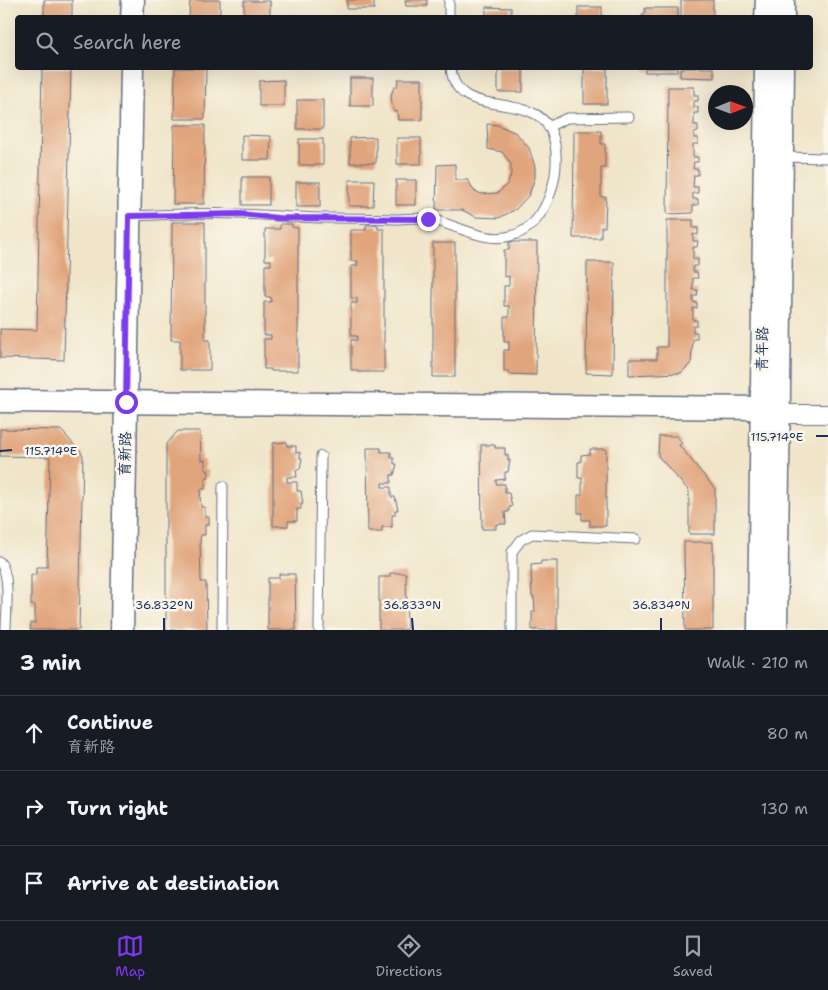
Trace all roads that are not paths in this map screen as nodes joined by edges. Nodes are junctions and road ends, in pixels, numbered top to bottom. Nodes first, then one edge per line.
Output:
1 (133, 0) edge
2 (449, 0) edge
3 (767, 0) edge
4 (784, 0) edge
5 (132, 15) edge
6 (449, 15) edge
7 (766, 15) edge
8 (783, 15) edge
9 (132, 70) edge
10 (450, 70) edge
11 (766, 70) edge
12 (783, 70) edge
13 (629, 117) dead end
14 (548, 127) junction
15 (782, 157) junction
16 (828, 158) edge
17 (129, 216) junction
18 (0, 402) edge
19 (126, 402) junction
20 (770, 411) junction
21 (828, 414) edge
22 (321, 456) dead end
23 (223, 486) dead end
24 (636, 538) dead end
25 (0, 562) edge
26 (6, 630) edge
27 (122, 630) edge
28 (222, 630) edge
29 (319, 630) edge
30 (512, 630) edge
31 (759, 630) edge
32 (776, 630) edge

1 - 5 street
2 - 6 lane
3 - 7 street
4 - 8 street
9 - 17 street, 育新路
10 - 14 lane
11 - 20 street, 青年路
12 - 15 street, 青年路
13 - 14 lane
14 - 17 lane
15 - 16 lane
15 - 20 street, 青年路
17 - 19 street, 育新路
18 - 19 street
19 - 20 street
19 - 27 street, 育新路
20 - 21 street
20 - 31 street, 青年路
20 - 32 street, 青年路
22 - 29 lane
23 - 28 lane
24 - 30 lane
25 - 26 lane

